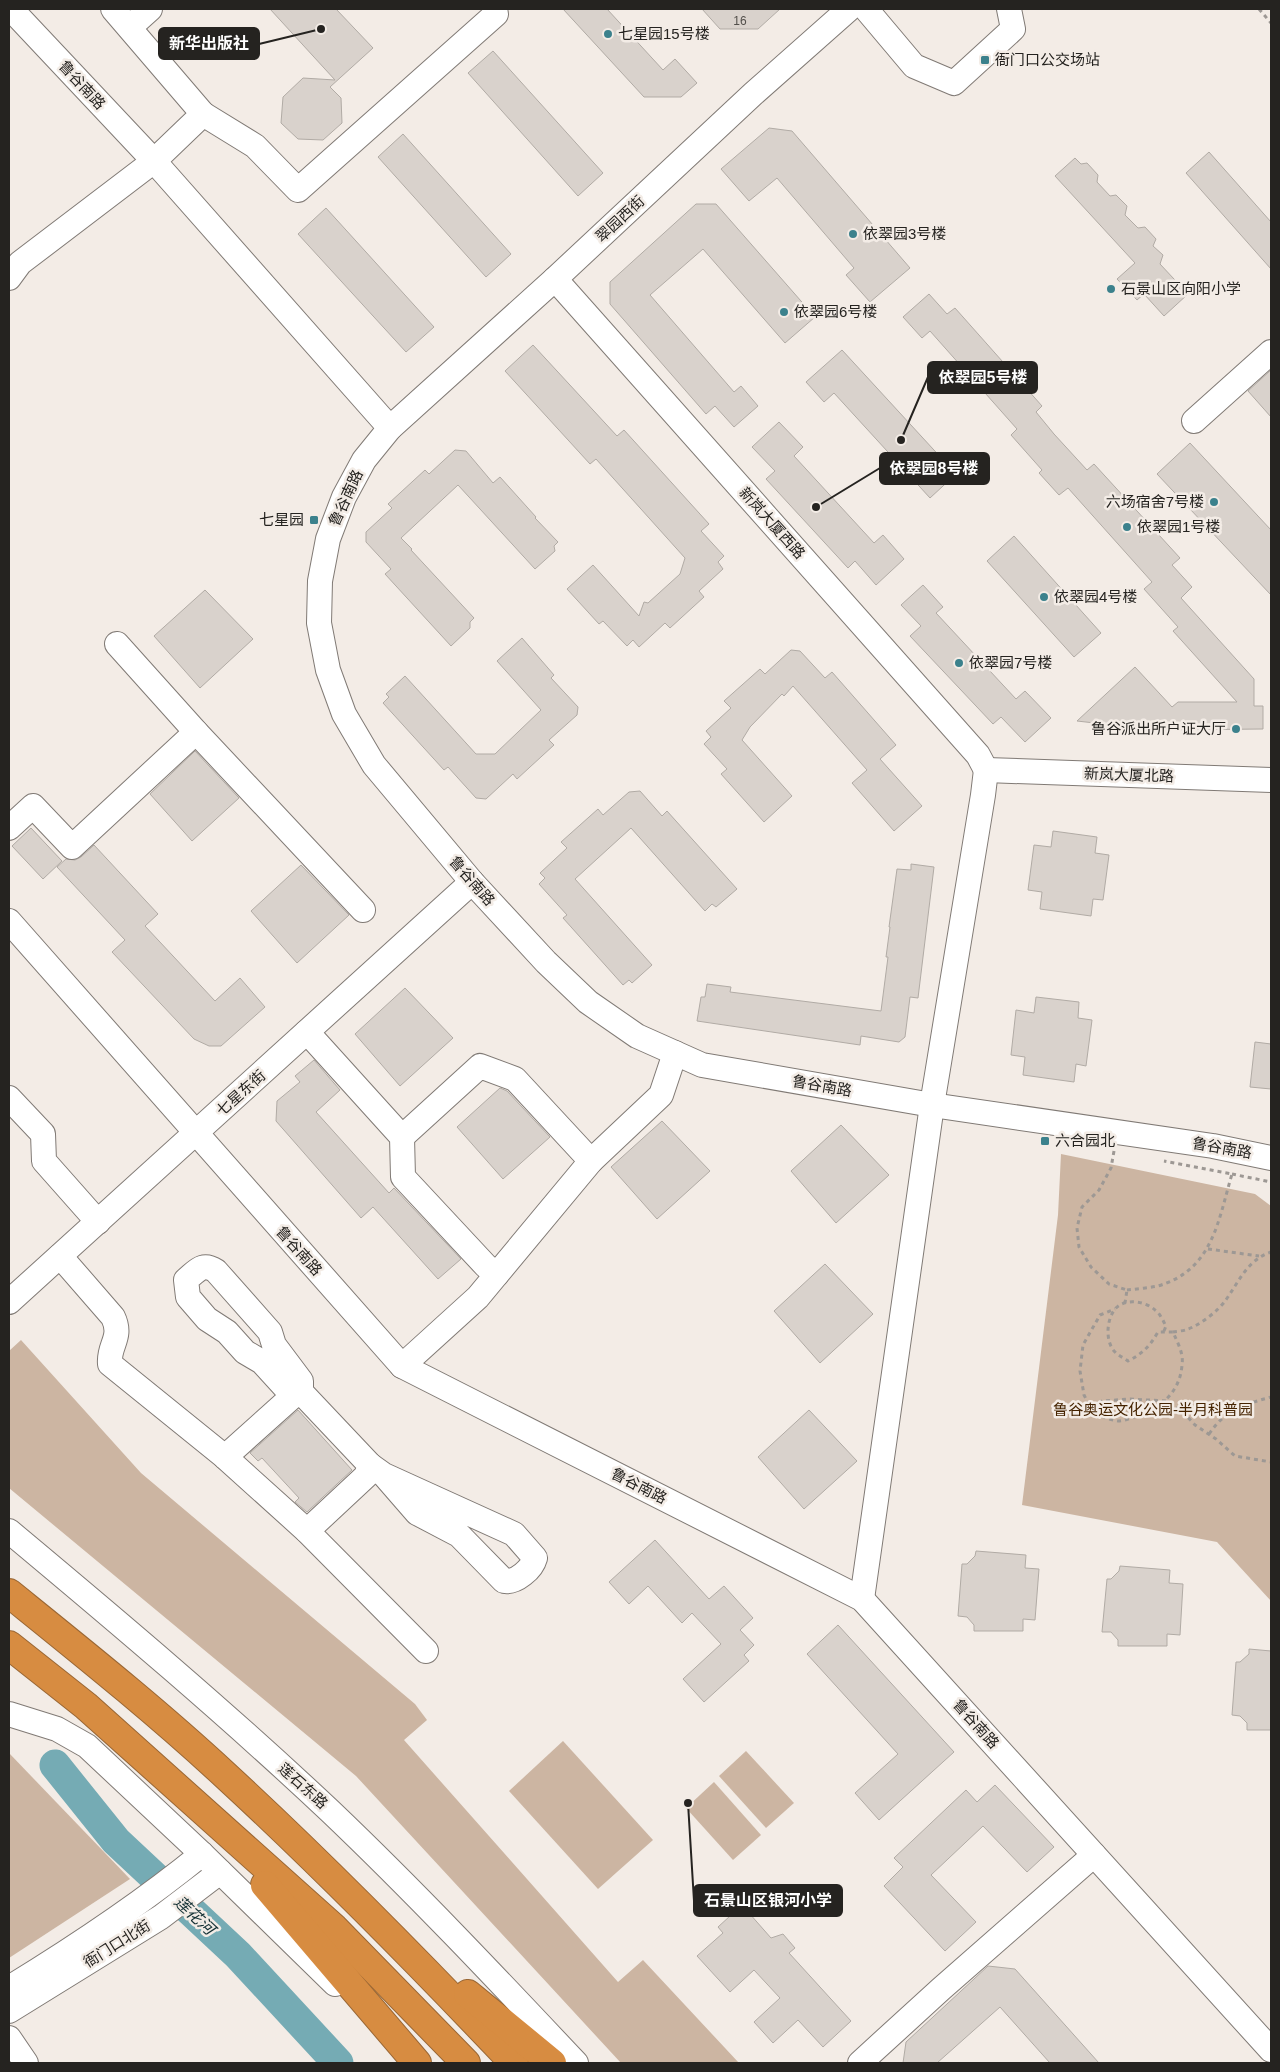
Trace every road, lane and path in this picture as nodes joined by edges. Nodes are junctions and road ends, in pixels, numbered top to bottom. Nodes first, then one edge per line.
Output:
1 (11, 9) edge
2 (113, 9) edge
3 (150, 9) edge
4 (849, 9) edge
5 (866, 9) edge
6 (1008, 9) edge
7 (1259, 9) edge
8 (496, 14) dead end
9 (1271, 23) edge
10 (130, 26) junction
11 (203, 114) junction
12 (154, 161) junction
13 (9, 278) edge
14 (555, 279) junction
15 (1271, 352) edge
16 (1194, 421) dead end
17 (390, 428) junction
18 (117, 644) dead end
19 (196, 732) junction
20 (986, 770) junction
21 (1271, 780) edge
22 (9, 828) edge
23 (472, 882) junction
24 (363, 910) dead end
25 (9, 921) edge
26 (307, 1032) junction
27 (675, 1053) junction
28 (9, 1098) edge
29 (932, 1105) junction
30 (196, 1134) junction
31 (402, 1137) junction
32 (1123, 1153) dead end
33 (1271, 1158) edge
34 (1159, 1160) dead end
35 (591, 1161) junction
36 (1232, 1174) junction
37 (1271, 1182) edge
38 (98, 1222) junction
39 (1208, 1249) junction
40 (1271, 1252) edge
41 (60, 1256) junction
42 (1260, 1256) junction
43 (497, 1274) junction
44 (1127, 1290) junction
45 (9, 1302) edge
46 (1125, 1303) junction
47 (1115, 1309) junction
48 (1164, 1331) junction
49 (1173, 1332) junction
50 (402, 1366) junction
51 (297, 1394) junction
52 (1271, 1397) edge
53 (1166, 1401) junction
54 (1093, 1412) junction
55 (1209, 1434) junction
56 (225, 1457) junction
57 (1271, 1462) edge
58 (377, 1470) junction
59 (9, 1531) edge
60 (307, 1531) junction
61 (9, 1593) edge
62 (862, 1599) junction
63 (9, 1645) edge
64 (426, 1651) dead end
65 (9, 1714) edge
66 (197, 1803) junction
67 (1094, 1855) junction
68 (196, 1859) junction
69 (213, 1877) junction
70 (357, 1902) junction
71 (9, 1988) edge
72 (9, 2011) edge
73 (9, 2038) edge
74 (1271, 2050) edge
75 (26, 2063) edge
76 (416, 2063) edge
77 (466, 2063) edge
78 (514, 2063) edge
79 (552, 2063) edge
80 (576, 2063) edge
81 (860, 2063) edge

1 - 12 street, 鲁谷南路
2 - 10 street
3 - 10 street
4 - 14 street, 翠园西街
5 - 6 street
7 - 9 path
8 - 11 street
10 - 11 street
11 - 12 street
12 - 13 street
12 - 17 street, 鲁谷南路
14 - 17 street, 翠园西街
14 - 20 street, 新岚大厦西路
15 - 16 street
17 - 23 street, 鲁谷南路
18 - 19 street
19 - 22 street
19 - 24 street
20 - 21 street, 新岚大厦北路
20 - 29 street
23 - 26 street, 七星东街
23 - 27 street, 鲁谷南路
25 - 30 street, 鲁谷南路
26 - 30 street, 七星东街
26 - 31 street
27 - 29 street, 鲁谷南路
27 - 35 street
28 - 38 street
29 - 33 street, 鲁谷南路
29 - 62 street
30 - 38 street, 七星东街
30 - 50 street, 鲁谷南路
31 - 35 street
31 - 43 street
32 - 44 path
34 - 36 path
35 - 43 street
36 - 37 path
36 - 39 path
38 - 41 street, 七星东街
39 - 42 path
39 - 44 path
40 - 42 path
41 - 45 street, 七星东街
41 - 56 street
42 - 49 path
43 - 50 street
44 - 46 path
46 - 47 path
46 - 48 path
47 - 48 path
47 - 54 path
48 - 49 path
49 - 53 path
50 - 62 street, 鲁谷南路
51 - 51 street
51 - 56 street
51 - 58 street
52 - 55 path
53 - 54 path
53 - 54 path
53 - 55 path
55 - 57 path
56 - 60 street
58 - 58 street
58 - 60 street
59 - 80 street, 莲石东路
60 - 64 street
61 - 70 highway
62 - 67 street, 鲁谷南路
63 - 66 highway
65 - 68 street
66 - 76 highway
66 - 77 highway
67 - 74 street, 鲁谷南路
67 - 81 street
68 - 69 street
68 - 71 street, 衙门口北街
69 - 72 street, 衙门口北街
69 - 76 street
70 - 78 highway
70 - 79 highway
73 - 75 street

